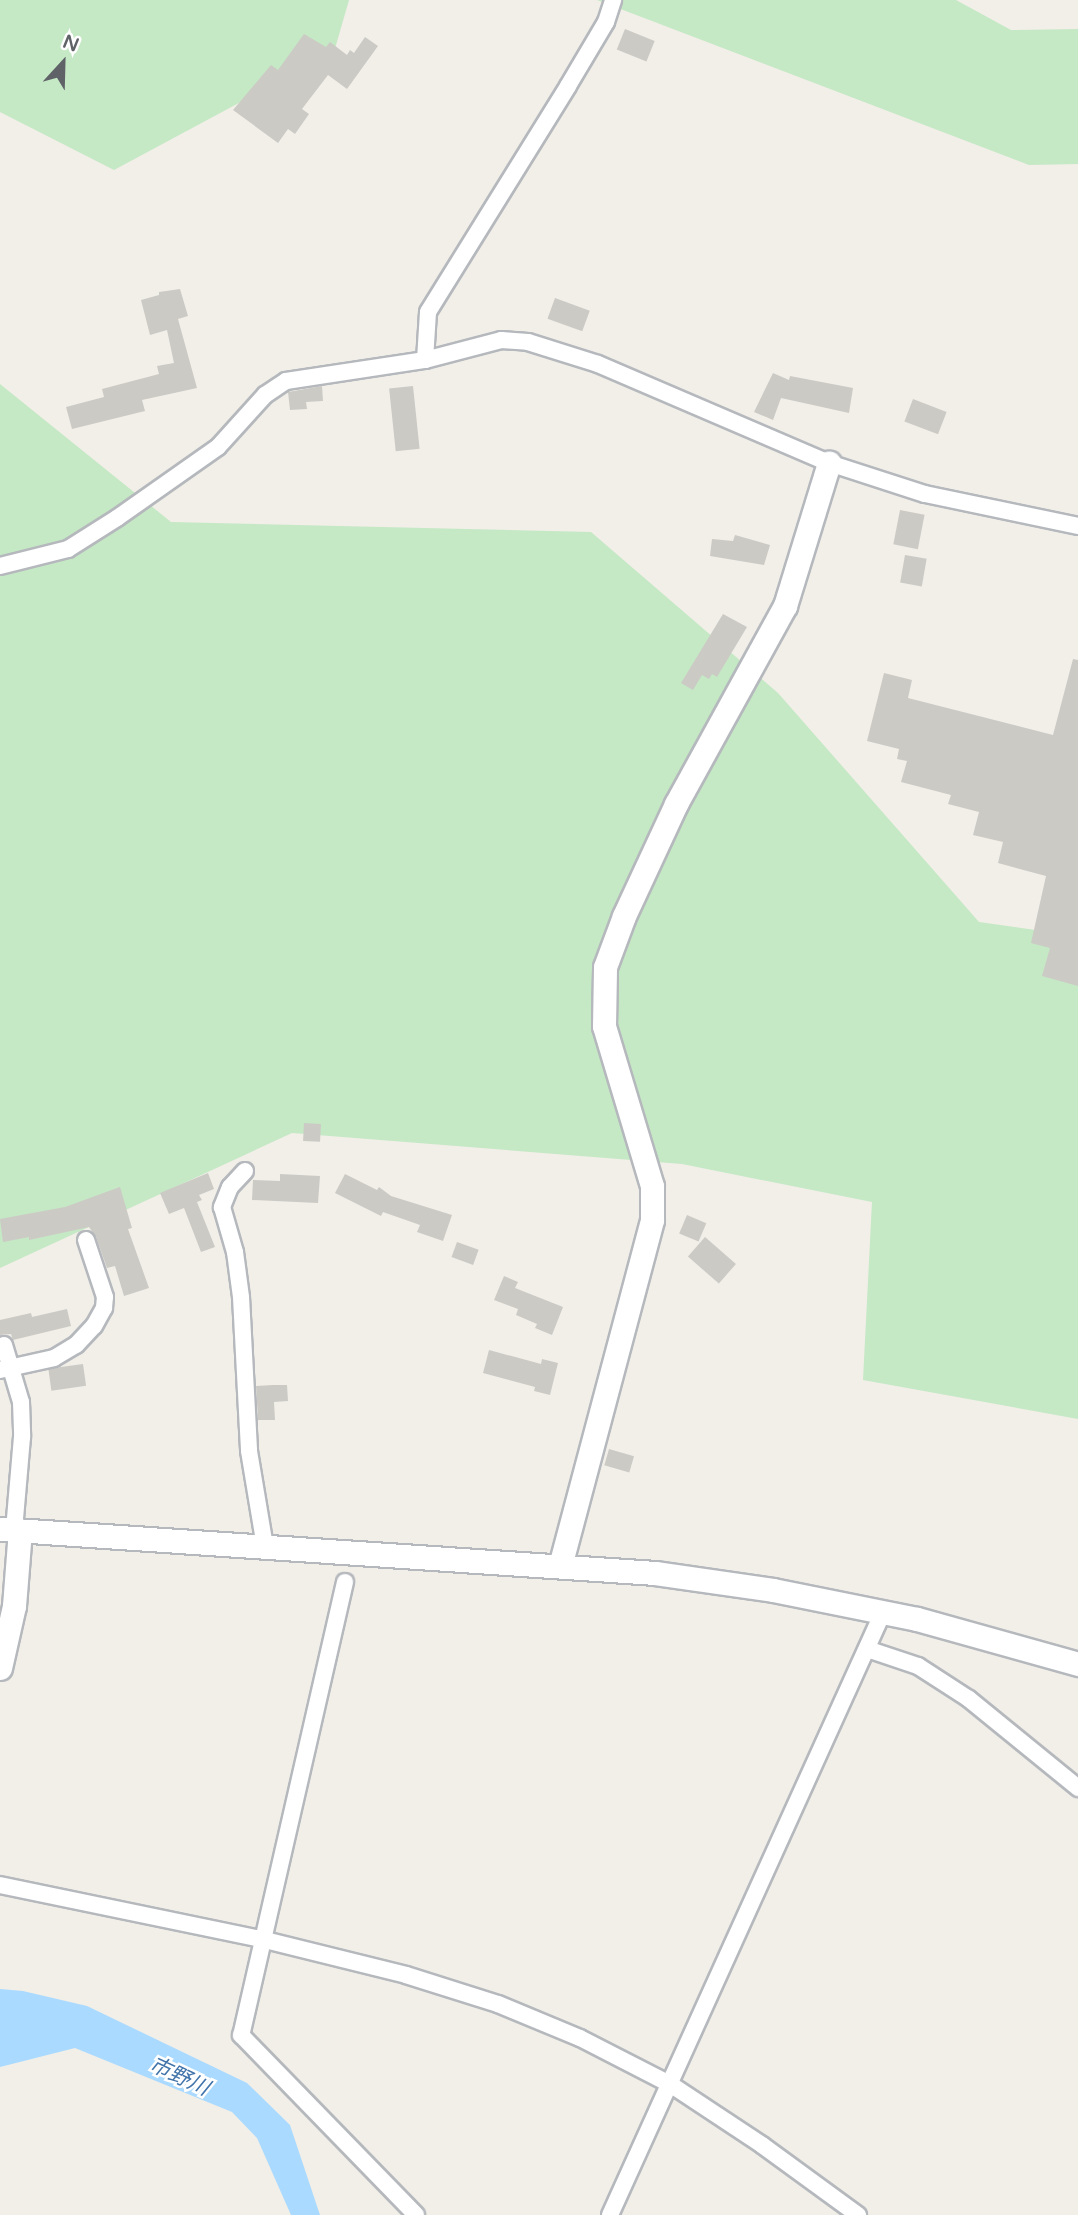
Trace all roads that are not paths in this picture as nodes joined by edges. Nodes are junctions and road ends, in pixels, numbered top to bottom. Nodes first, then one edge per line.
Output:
1 (613, 0) edge
2 (425, 360) junction
3 (829, 463) junction
4 (1078, 526) edge
5 (0, 566) edge
6 (245, 1171) dead end
7 (86, 1240) dead end
8 (4, 1345) dead end
9 (6, 1369) edge
10 (11, 1530) edge
11 (265, 1547) junction
12 (560, 1566) junction
13 (345, 1582) dead end
14 (883, 1612) junction
15 (867, 1649) junction
16 (1078, 1664) edge
17 (0, 1668) edge
18 (1078, 1788) edge
19 (0, 1885) edge
20 (261, 1938) junction
21 (670, 2084) junction
22 (416, 2215) edge
23 (610, 2215) edge
24 (858, 2215) edge

1 - 2 street
2 - 3 street
2 - 5 street
3 - 4 street
3 - 12 street
6 - 11 street
7 - 9 street
8 - 9 street
9 - 10 street
10 - 11 street
10 - 17 street
11 - 12 street
12 - 14 street
13 - 20 street
14 - 15 street
14 - 16 street
15 - 18 street
15 - 21 street
19 - 20 street
20 - 21 street
20 - 22 street
21 - 23 street
21 - 24 street

